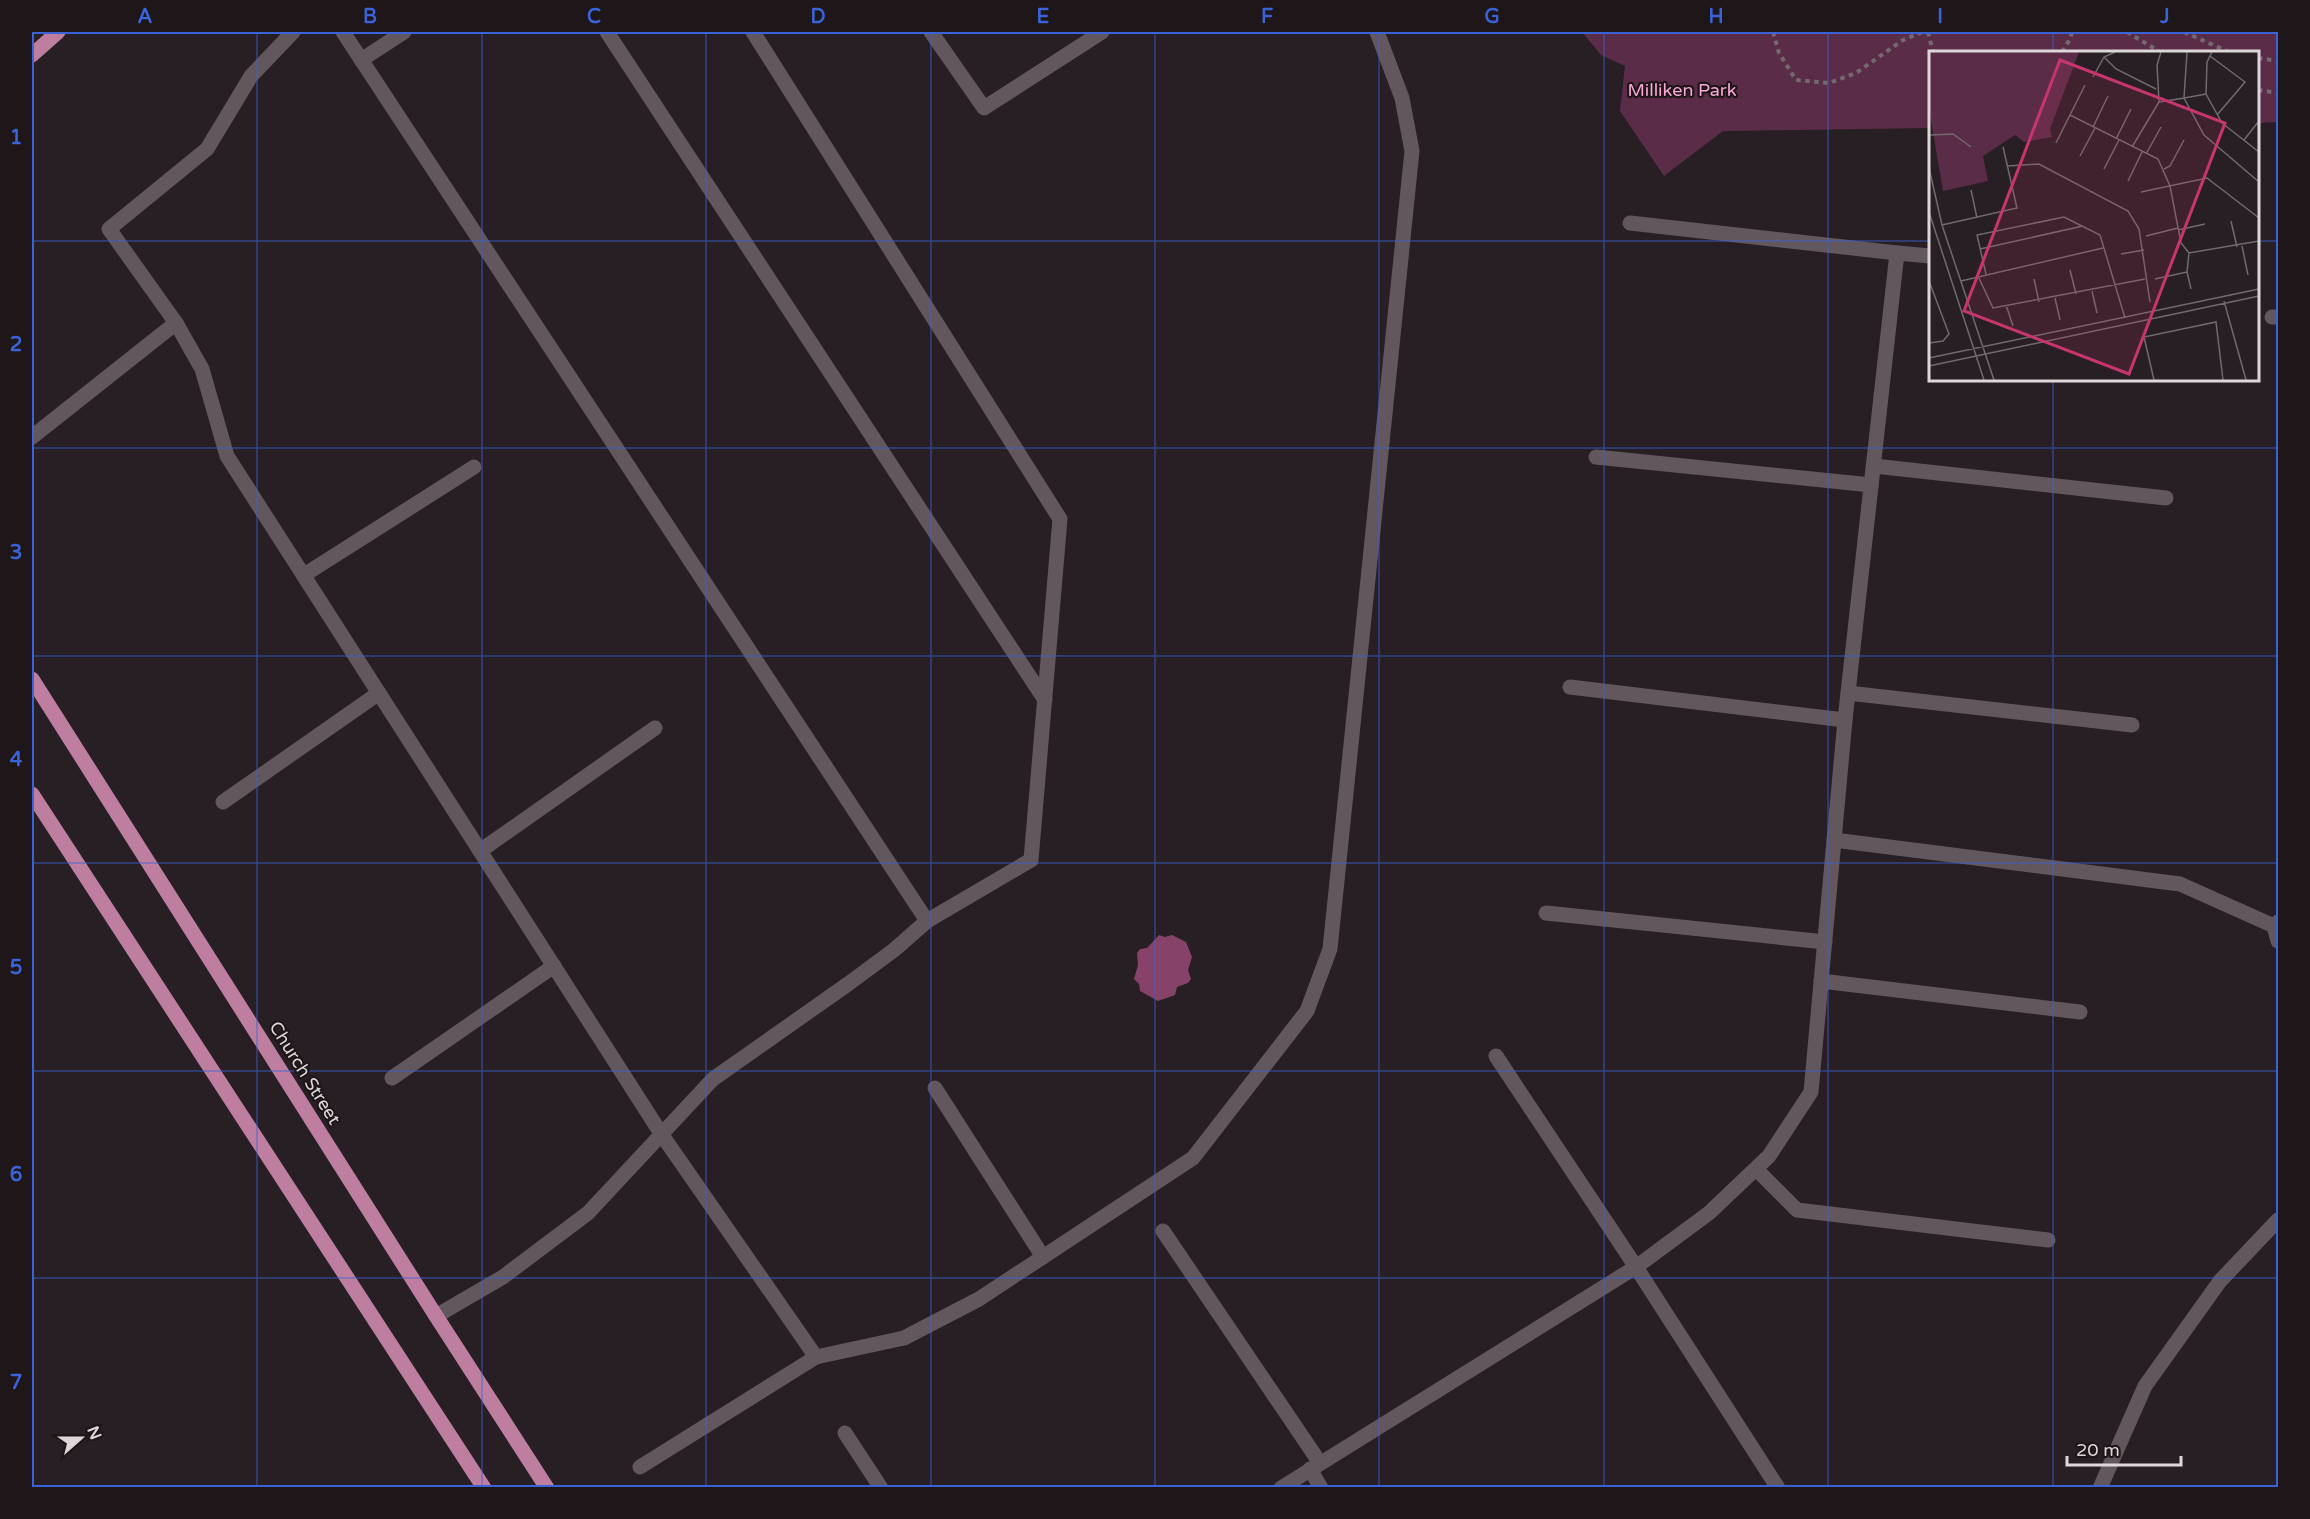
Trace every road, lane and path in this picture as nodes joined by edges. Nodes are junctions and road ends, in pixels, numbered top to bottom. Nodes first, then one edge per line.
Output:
1 (58, 32) edge
2 (293, 32) edge
3 (343, 32) edge
4 (404, 32) edge
5 (607, 32) edge
6 (753, 32) edge
7 (932, 32) edge
8 (1102, 32) edge
9 (1377, 32) edge
10 (1773, 32) edge
11 (1922, 32) edge
12 (1928, 32) edge
13 (2072, 32) edge
14 (2127, 32) edge
15 (2184, 32) edge
16 (1933, 51) edge
17 (2063, 51) edge
18 (2158, 51) edge
19 (2227, 51) edge
20 (32, 55) edge
21 (2259, 58) edge
22 (361, 60) junction
23 (2278, 61) edge
24 (2259, 90) edge
25 (2278, 93) edge
26 (1630, 223) dead end
27 (1897, 253) junction
28 (1929, 256) edge
29 (176, 322) junction
30 (32, 437) edge
31 (1596, 457) dead end
32 (1874, 465) junction
33 (474, 466) dead end
34 (1871, 485) junction
35 (2166, 498) dead end
36 (304, 575) junction
37 (32, 679) edge
38 (1570, 687) dead end
39 (379, 693) junction
40 (1848, 693) junction
41 (1045, 700) junction
42 (1845, 720) junction
43 (2132, 725) dead end
44 (655, 729) dead end
45 (32, 794) edge
46 (223, 802) dead end
47 (1834, 840) junction
48 (480, 851) junction
49 (1546, 913) dead end
50 (927, 921) junction
51 (2277, 930) edge
52 (1825, 942) junction
53 (554, 966) junction
54 (1821, 981) junction
55 (2080, 1012) dead end
56 (1496, 1056) dead end
57 (392, 1078) dead end
58 (935, 1088) dead end
59 (662, 1136) junction
60 (1756, 1169) junction
61 (2278, 1220) edge
62 (1163, 1231) dead end
63 (2048, 1240) dead end
64 (1043, 1257) junction
65 (1636, 1267) junction
66 (436, 1316) junction
67 (816, 1357) junction
68 (845, 1433) dead end
69 (1315, 1466) junction
70 (640, 1467) dead end
71 (484, 1488) edge
72 (548, 1488) edge
73 (881, 1488) edge
74 (1281, 1488) edge
75 (1321, 1488) edge
76 (1778, 1488) edge
77 (2100, 1488) edge

1 - 20 main road
2 - 29 lane
3 - 22 lane
4 - 22 lane
5 - 41 lane
6 - 41 lane
7 - 8 lane
9 - 64 lane
10 - 11 path
12 - 16 path
13 - 17 path
14 - 18 path
15 - 19 path
21 - 23 path
22 - 50 lane
24 - 25 path
26 - 27 lane
27 - 28 lane
27 - 32 lane
29 - 30 lane
29 - 36 lane
31 - 34 lane
32 - 34 lane
32 - 35 lane
33 - 36 lane
34 - 40 lane
36 - 39 lane
37 - 66 main road, Church Street
38 - 42 lane
39 - 46 lane
39 - 48 lane
40 - 42 lane
40 - 43 lane
41 - 50 lane
42 - 47 lane
44 - 48 lane
45 - 71 main road
47 - 51 lane
47 - 52 lane
48 - 53 lane
49 - 52 lane
50 - 59 lane
52 - 54 lane
53 - 57 lane
53 - 59 lane
54 - 55 lane
54 - 60 lane
56 - 65 lane
58 - 64 lane
59 - 66 lane
59 - 67 lane
60 - 63 lane
60 - 65 lane
61 - 77 lane
62 - 69 lane
64 - 67 lane
65 - 69 lane
65 - 76 lane
66 - 72 main road, Church Street
67 - 70 lane
68 - 73 lane
69 - 74 lane
69 - 75 lane

